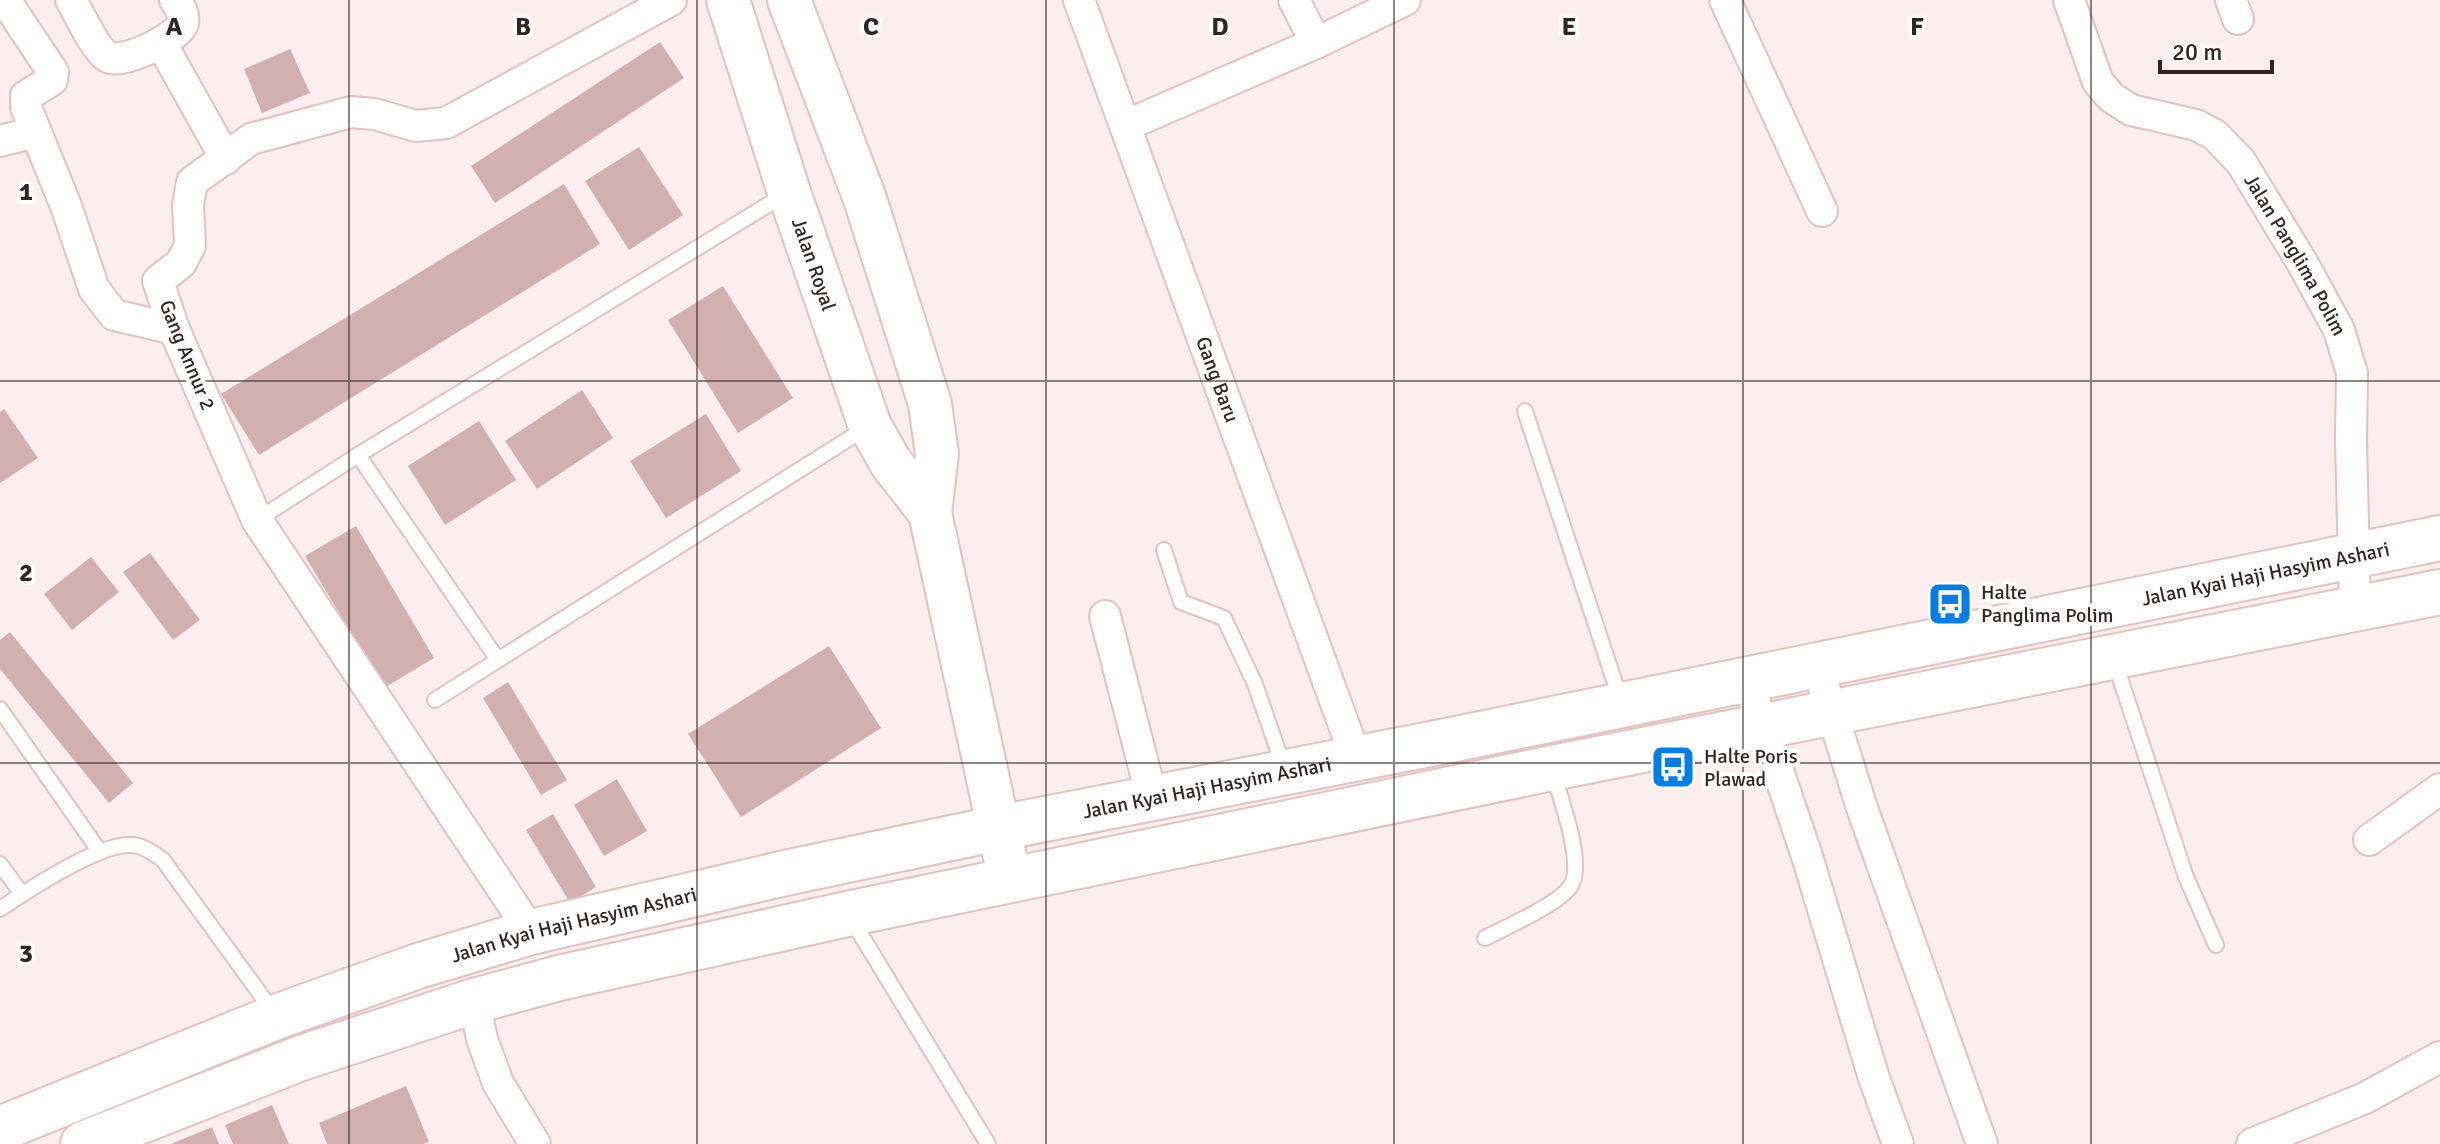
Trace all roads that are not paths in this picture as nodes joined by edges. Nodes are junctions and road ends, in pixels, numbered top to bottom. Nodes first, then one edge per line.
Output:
1 (5, 0) edge
2 (71, 0) edge
3 (175, 0) edge
4 (671, 0) edge
5 (728, 0) edge
6 (789, 0) edge
7 (1079, 0) edge
8 (1294, 0) edge
9 (1405, 0) edge
10 (1725, 0) edge
11 (2069, 0) edge
12 (161, 43) junction
13 (1316, 43) junction
14 (1127, 125) junction
15 (36, 132) junction
16 (0, 141) edge
17 (226, 159) junction
18 (789, 192) junction
19 (1822, 211) dead end
20 (174, 329) junction
21 (1525, 411) dead end
22 (870, 426) junction
23 (358, 455) junction
24 (930, 513) junction
25 (257, 520) junction
26 (2440, 538) edge
27 (1164, 550) dead end
28 (2354, 554) junction
29 (2440, 592) edge
30 (2355, 607) junction
31 (1105, 616) dead end
32 (2112, 655) junction
33 (498, 660) junction
34 (1817, 665) junction
35 (1747, 679) junction
36 (435, 700) dead end
37 (1622, 705) junction
38 (0, 709) edge
39 (1832, 711) junction
40 (1762, 726) junction
41 (1356, 758) junction
42 (1552, 768) junction
43 (1286, 772) junction
44 (2440, 789) edge
45 (1152, 798) junction
46 (999, 828) junction
47 (2369, 840) dead end
48 (100, 852) junction
49 (0, 864) edge
50 (1010, 880) junction
51 (22, 894) junction
52 (0, 909) edge
53 (847, 914) junction
54 (531, 932) junction
55 (1485, 938) dead end
56 (2216, 945) dead end
57 (474, 1001) junction
58 (276, 1017) junction
59 (2440, 1057) edge
60 (1, 1127) edge
61 (83, 1144) edge
62 (535, 1144) edge
63 (988, 1144) edge
64 (1898, 1144) edge
65 (1982, 1144) edge
66 (2252, 1144) edge

1 - 15 street
2 - 12 street
3 - 12 street
4 - 17 street, Gang Annur 2
5 - 18 street, Jalan Royal
6 - 24 street, Jalan Royal
7 - 14 street, Gang Baru
8 - 13 street
9 - 13 street
10 - 19 street
11 - 28 street, Jalan Panglima Polim
12 - 17 street
13 - 14 street
14 - 41 street, Gang Baru
15 - 16 street
15 - 20 street
17 - 20 street, Gang Annur 2
18 - 22 street, Jalan Royal
18 - 23 lane
20 - 25 street, Gang Annur 2
21 - 37 lane
22 - 24 street, Jalan Royal
22 - 33 lane
23 - 25 lane
23 - 33 lane
24 - 46 street, Jalan Royal
25 - 54 street, Gang Annur 2
26 - 28 main road, Jalan Kyai Haji Hasyim Ashari
27 - 43 lane
28 - 30 street, Jalan Panglima Polim
28 - 34 main road, Jalan Kyai Haji Hasyim Ashari
29 - 30 main road
30 - 32 main road
31 - 45 street
32 - 39 main road
32 - 56 lane
33 - 36 lane
34 - 35 main road, Jalan Kyai Haji Hasyim Ashari
34 - 39 street
35 - 37 main road, Jalan Kyai Haji Hasyim Ashari
35 - 40 street
37 - 41 main road, Jalan Kyai Haji Hasyim Ashari
38 - 48 lane
39 - 40 main road
39 - 65 street
40 - 42 main road
40 - 64 street
41 - 43 main road, Jalan Kyai Haji Hasyim Ashari
42 - 50 main road
42 - 55 lane
43 - 45 main road, Jalan Kyai Haji Hasyim Ashari
44 - 47 street
45 - 46 main road, Jalan Kyai Haji Hasyim Ashari
46 - 50 street, Jalan Royal
46 - 54 main road, Jalan Kyai Haji Hasyim Ashari
48 - 51 lane
48 - 58 lane
49 - 51 lane
50 - 53 main road
51 - 52 lane
53 - 57 main road
53 - 63 lane
54 - 58 main road, Jalan Kyai Haji Hasyim Ashari
57 - 61 main road
57 - 62 street
58 - 60 main road, Jalan Kyai Haji Hasyim Ashari
59 - 66 street

